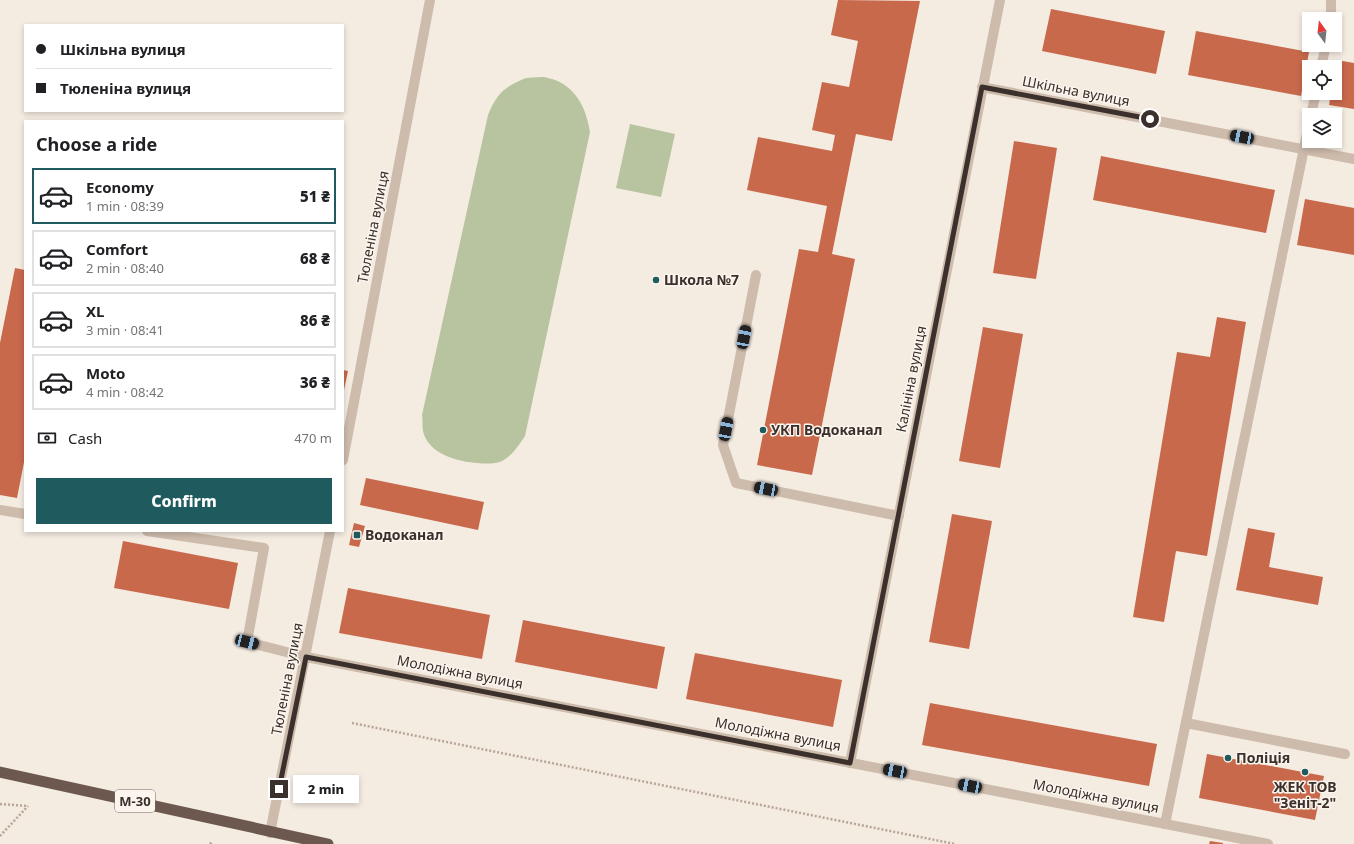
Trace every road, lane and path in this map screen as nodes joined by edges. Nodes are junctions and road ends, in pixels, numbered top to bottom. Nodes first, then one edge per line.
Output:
1 (430, 0) edge
2 (1000, 0) edge
3 (1331, 0) edge
4 (1331, 12) edge
5 (982, 87) junction
6 (1304, 149) junction
7 (1354, 159) edge
8 (756, 275) dead end
9 (344, 455) edge
10 (0, 510) edge
11 (24, 514) edge
12 (898, 516) junction
13 (160, 532) edge
14 (330, 532) edge
15 (214, 536) edge
16 (306, 657) junction
17 (352, 723) dead end
18 (1186, 723) junction
19 (1345, 754) dead end
20 (850, 763) junction
21 (0, 772) edge
22 (0, 804) edge
23 (1165, 824) junction
24 (270, 833) junction
25 (0, 836) edge
26 (328, 844) edge
27 (955, 844) edge
28 (1268, 844) edge

1 - 9 street, Тюленіна вулиця
2 - 5 street, Калініна вулиця
3 - 4 street
5 - 6 street, Шкільна вулиця
5 - 12 street, Калініна вулиця
6 - 7 street, Шкільна вулиця
6 - 18 street
8 - 12 street
10 - 11 street
12 - 20 street, Калініна вулиця
13 - 15 street
14 - 16 street, Тюленіна вулиця
15 - 16 street, Молодіжна вулиця
16 - 20 street, Молодіжна вулиця
16 - 24 street, Тюленіна вулиця
17 - 27 path
18 - 19 street
18 - 23 street
20 - 23 street, Молодіжна вулиця
21 - 24 highway, М-30
22 - 25 path
23 - 28 street, Молодіжна вулиця
24 - 26 highway, М-30

